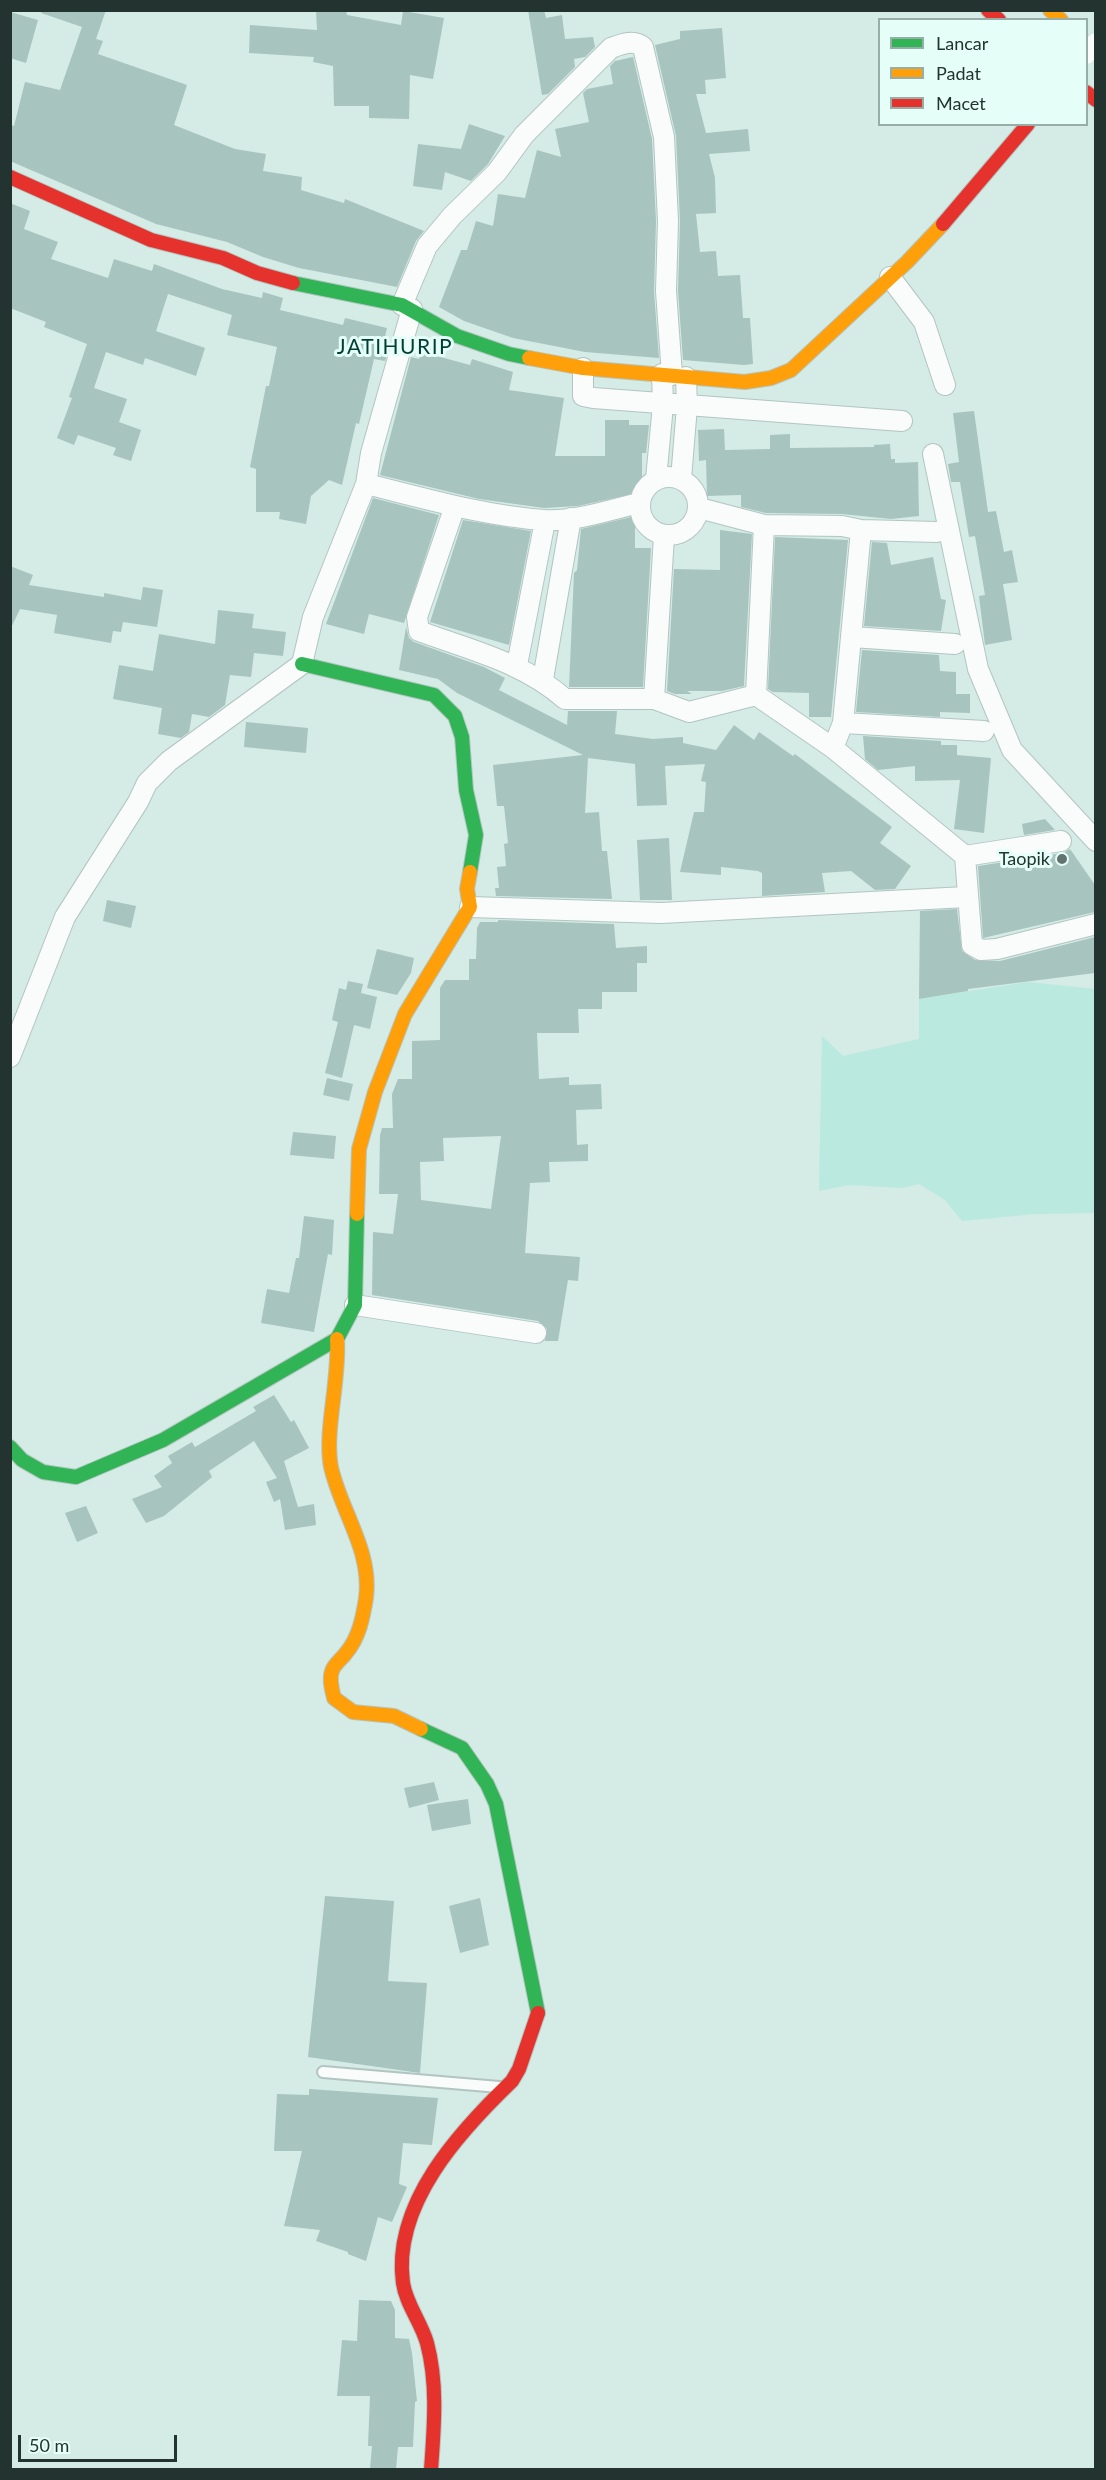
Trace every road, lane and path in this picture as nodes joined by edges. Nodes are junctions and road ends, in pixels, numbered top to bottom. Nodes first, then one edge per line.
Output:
1 (1026, 126) edge
2 (10, 177) edge
3 (890, 277) junction
4 (407, 307) junction
5 (583, 368) junction
6 (673, 376) junction
7 (945, 385) dead end
8 (663, 405) junction
9 (687, 406) junction
10 (902, 421) dead end
11 (933, 454) dead end
12 (681, 478) junction
13 (656, 479) junction
14 (366, 484) junction
15 (639, 503) junction
16 (455, 506) junction
17 (699, 508) junction
18 (571, 518) junction
19 (544, 520) junction
20 (764, 525) junction
21 (861, 530) junction
22 (937, 532) dead end
23 (664, 536) junction
24 (852, 637) junction
25 (955, 644) dead end
26 (302, 664) junction
27 (517, 665) junction
28 (543, 679) junction
29 (756, 695) junction
30 (654, 699) junction
31 (843, 723) junction
32 (984, 731) dead end
33 (833, 748) junction
34 (1061, 841) dead end
35 (1095, 841) edge
36 (965, 856) junction
37 (966, 897) junction
38 (470, 907) junction
39 (1095, 924) edge
40 (10, 1057) edge
41 (355, 1305) junction
42 (536, 1332) dead end
43 (338, 1339) junction
44 (11, 1447) edge
45 (323, 2072) dead end
46 (505, 2088) junction
47 (431, 2469) edge

1 - 3 main road
2 - 4 main road
3 - 6 main road
3 - 7 street
4 - 5 main road
4 - 6 street
4 - 14 street
5 - 6 main road
5 - 8 street
6 - 8 street
6 - 9 street
8 - 9 street
8 - 13 street
9 - 10 street
9 - 12 street
11 - 35 street
12 - 13 street
12 - 17 street
13 - 15 street
14 - 16 street
14 - 26 street
15 - 18 street
15 - 23 street
16 - 19 street
16 - 27 street
17 - 20 street
17 - 23 street
18 - 19 street
18 - 28 street
19 - 27 street
20 - 21 street
20 - 29 street
21 - 22 street
21 - 24 street
23 - 30 street
24 - 25 street
24 - 31 street
26 - 38 main road
26 - 40 street
27 - 28 street
28 - 30 street
29 - 30 street
29 - 33 street
31 - 32 street
31 - 33 street
33 - 36 street
34 - 36 street
36 - 37 street
37 - 38 street
37 - 39 street
38 - 41 main road
41 - 42 street
41 - 43 main road
43 - 44 main road
43 - 46 main road
45 - 46 lane
46 - 47 main road

